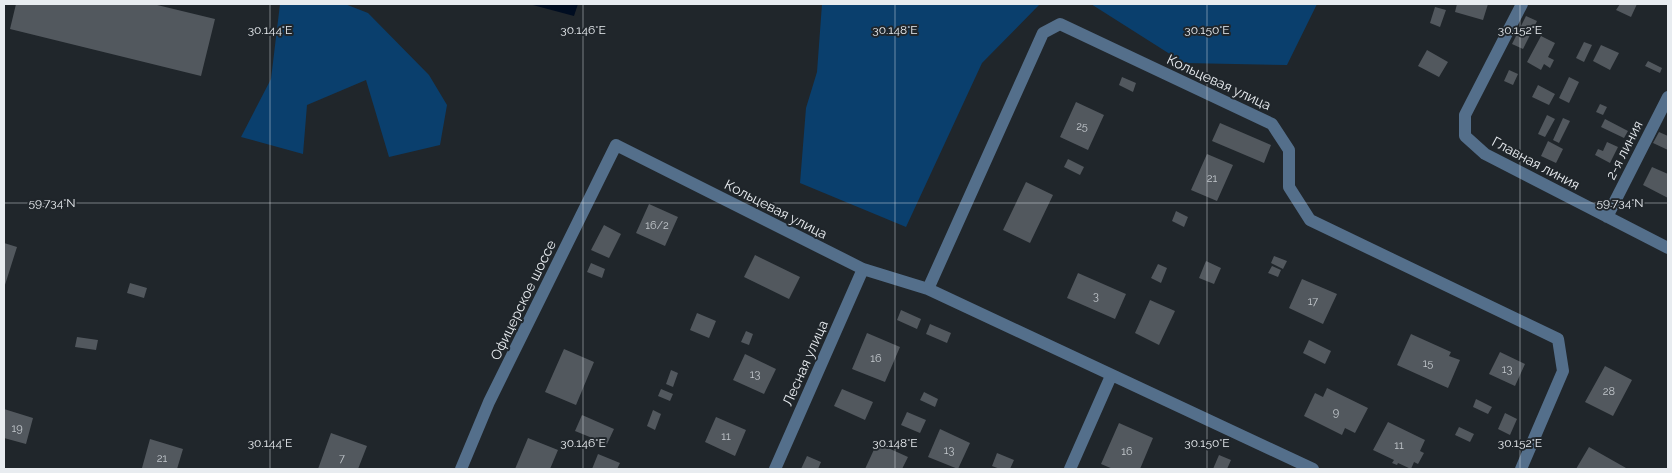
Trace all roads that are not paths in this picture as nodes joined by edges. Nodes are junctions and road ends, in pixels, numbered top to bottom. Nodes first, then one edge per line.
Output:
1 (1522, 4) edge
2 (1668, 97) edge
3 (616, 146) joint
4 (1607, 217) junction
5 (1668, 248) edge
6 (863, 269) junction
7 (928, 289) junction
8 (1111, 376) junction
9 (462, 469) edge
10 (775, 469) edge
11 (1070, 469) edge
12 (1313, 469) edge
13 (1521, 469) edge

1 - 4 street, Главная линия
2 - 4 street, 2-я линия
3 - 6 street, Кольцевая улица
3 - 9 street, Офицерское шоссе
4 - 5 street, Главная линия
6 - 7 street, Кольцевая улица
6 - 10 street, Лесная улица
7 - 8 street, Кольцевая улица
7 - 13 street, Кольцевая улица
8 - 11 street
8 - 12 street, Кольцевая улица

